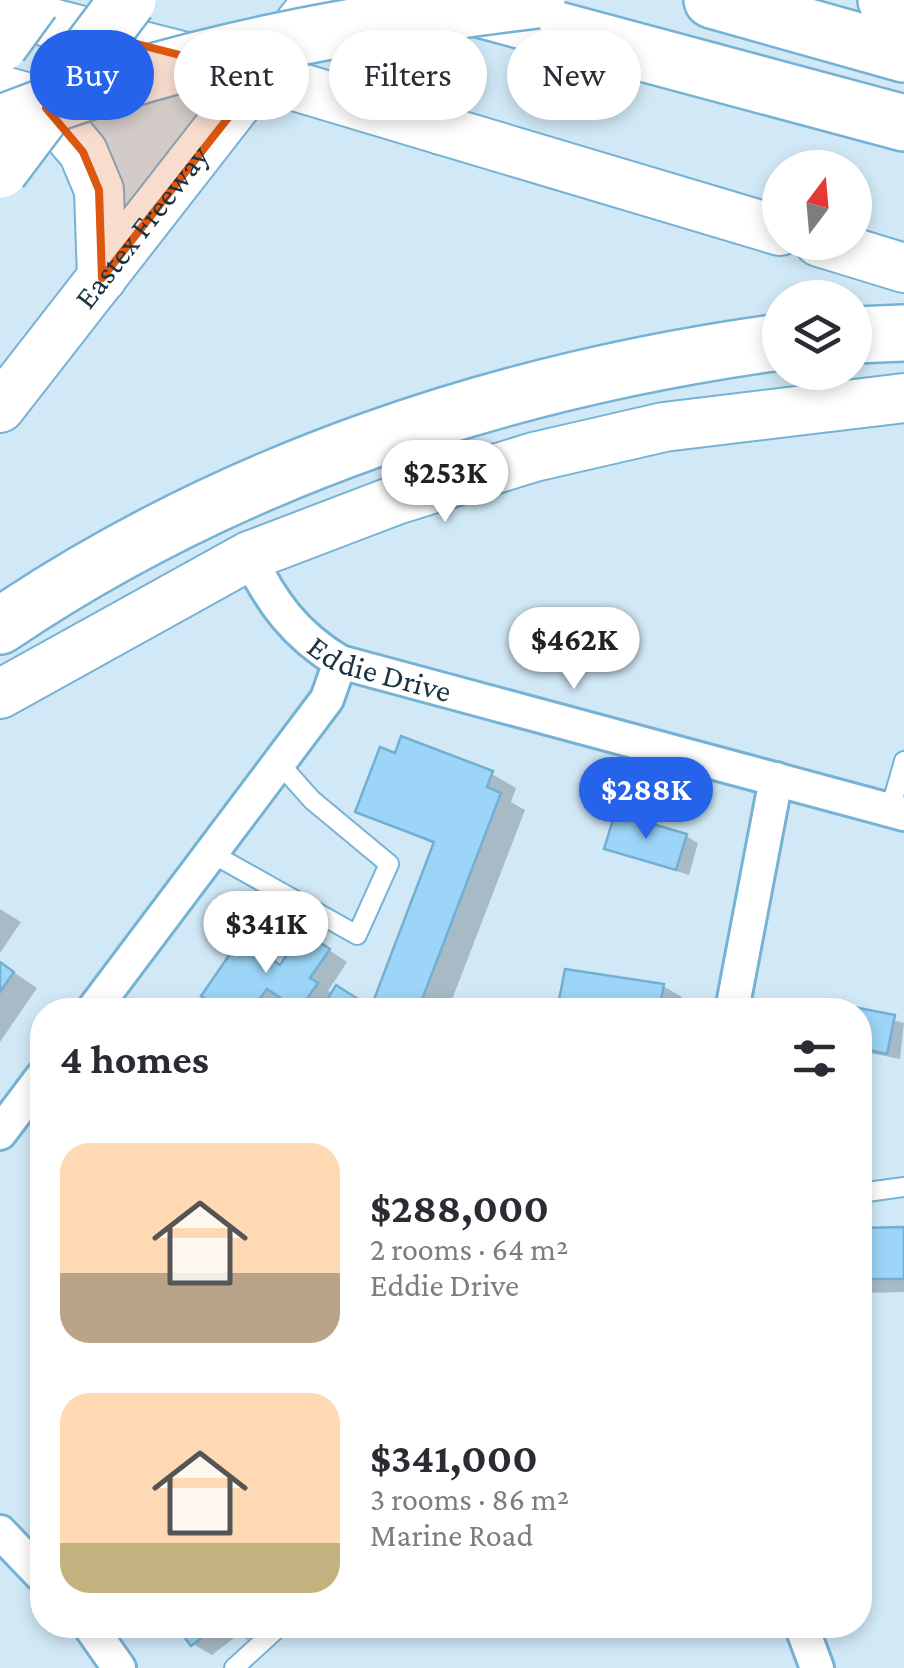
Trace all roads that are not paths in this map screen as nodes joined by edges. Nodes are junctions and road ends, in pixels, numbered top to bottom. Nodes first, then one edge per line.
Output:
1 (32, 0) edge
2 (128, 0) edge
3 (318, 0) edge
4 (433, 0) edge
5 (445, 0) edge
6 (537, 0) edge
7 (712, 0) edge
8 (800, 0) edge
9 (886, 0) edge
10 (904, 2) edge
11 (0, 10) edge
12 (296, 30) edge
13 (0, 44) edge
14 (174, 54) edge
15 (904, 54) edge
16 (0, 90) edge
17 (309, 90) edge
18 (904, 106) edge
19 (227, 120) edge
20 (904, 123) edge
21 (0, 124) edge
22 (441, 130) junction
23 (0, 170) edge
24 (762, 226) edge
25 (872, 258) edge
26 (904, 268) edge
27 (102, 278) junction
28 (904, 333) edge
29 (872, 334) edge
30 (762, 345) edge
31 (904, 398) edge
32 (0, 408) edge
33 (249, 556) junction
34 (0, 626) edge
35 (340, 662) junction
36 (0, 694) edge
37 (904, 760) edge
38 (279, 763) junction
39 (776, 779) junction
40 (897, 812) edge
41 (211, 853) junction
42 (102, 998) edge
43 (734, 998) edge
44 (30, 1093) edge
45 (0, 1133) edge
46 (904, 1187) edge
47 (872, 1191) edge
48 (0, 1532) edge
49 (30, 1563) edge
50 (98, 1638) edge
51 (266, 1638) edge
52 (806, 1638) edge
53 (119, 1668) edge
54 (234, 1668) edge
55 (817, 1668) edge

1 - 13 highway, bridge
2 - 23 highway, bridge
3 - 12 main road, Eastex Freeway
4 - 22 main road
5 - 20 highway, bridge
6 - 21 highway, bridge
7 - 15 highway
8 - 18 highway
9 - 10 highway
11 - 14 main road
16 - 27 main road
17 - 22 main road
19 - 27 main road, Eastex Freeway
22 - 24 main road
25 - 26 main road
27 - 32 main road, Eastex Freeway
28 - 29 highway
30 - 34 highway
31 - 33 main road
33 - 35 street, Eddie Drive
33 - 36 main road
35 - 38 street
35 - 39 street, Eddie Drive
37 - 40 lane
38 - 41 street
38 - 41 lane
39 - 40 street, Eddie Drive
39 - 43 street
41 - 42 street
44 - 45 street
46 - 47 lane
48 - 49 street
50 - 53 street
51 - 54 lane
52 - 55 street

